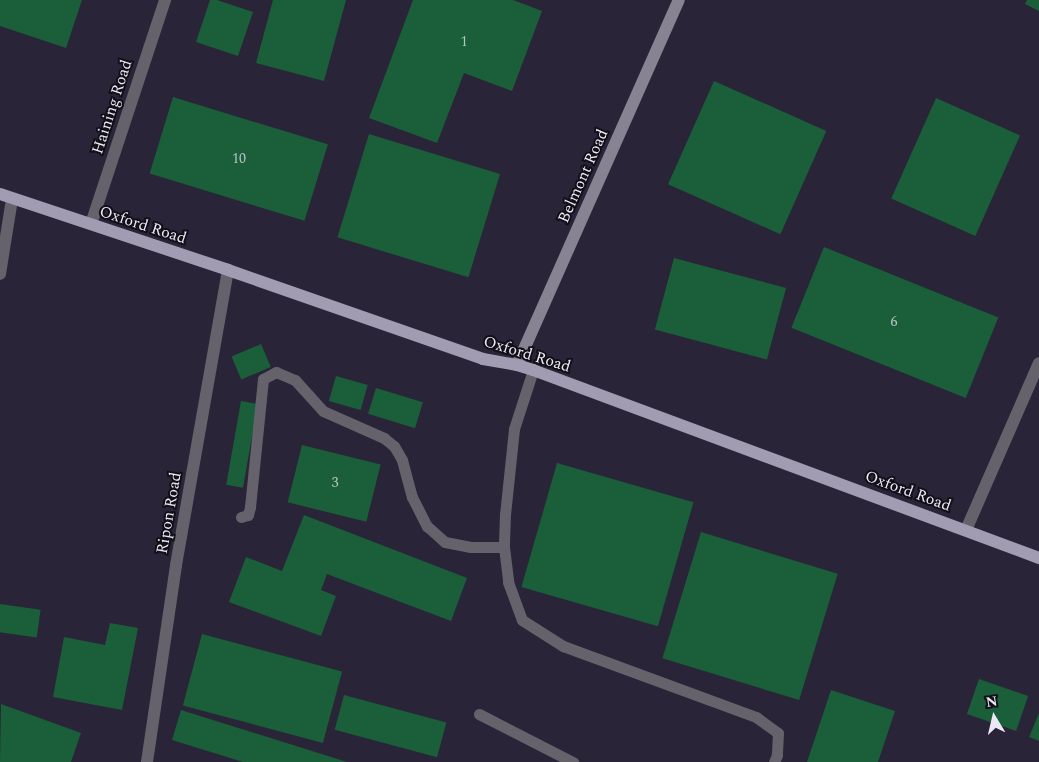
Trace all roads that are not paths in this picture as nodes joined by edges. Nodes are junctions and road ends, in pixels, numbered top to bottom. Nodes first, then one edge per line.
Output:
1 (165, 0) edge
2 (679, 0) edge
3 (6, 196) edge
4 (90, 224) junction
5 (228, 270) junction
6 (0, 274) edge
7 (1039, 364) edge
8 (517, 365) junction
9 (533, 370) junction
10 (241, 517) dead end
11 (966, 530) junction
12 (504, 547) junction
13 (1039, 558) edge
14 (479, 714) dead end
15 (147, 762) edge
16 (573, 762) edge
17 (774, 762) edge

1 - 4 street, Haining Road
2 - 8 main road, Belmont Road
3 - 4 main road, Oxford Road
3 - 6 street
4 - 5 main road, Oxford Road
5 - 8 main road, Oxford Road
5 - 15 street, Ripon Road
7 - 11 street
8 - 9 main road, Oxford Road
9 - 11 main road, Oxford Road
9 - 12 lane
10 - 12 lane
11 - 13 main road, Oxford Road
12 - 17 lane
14 - 16 lane

